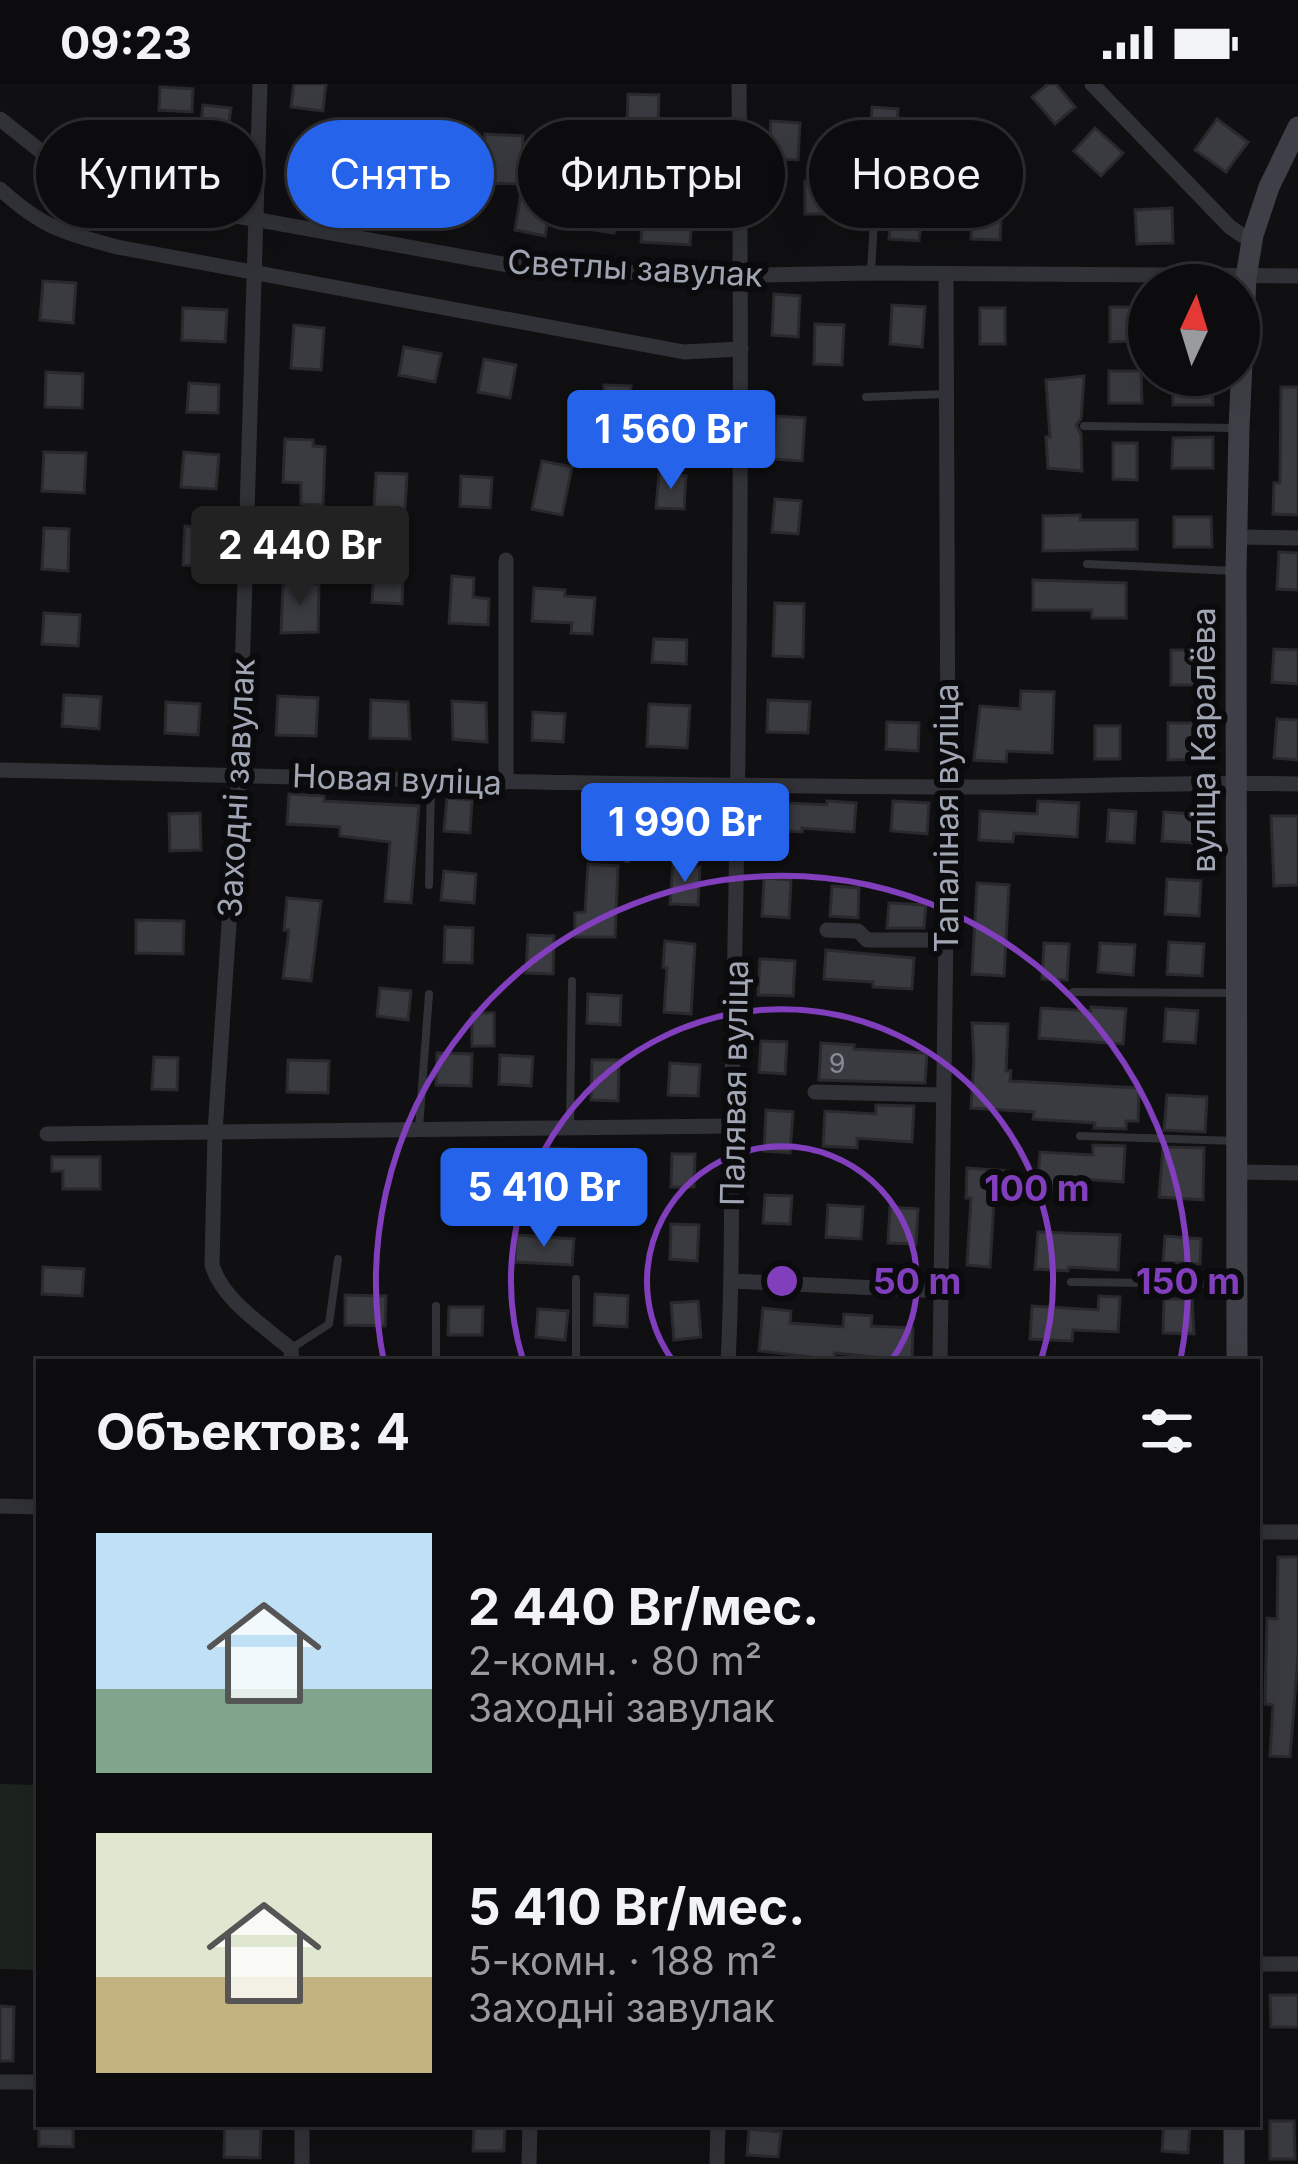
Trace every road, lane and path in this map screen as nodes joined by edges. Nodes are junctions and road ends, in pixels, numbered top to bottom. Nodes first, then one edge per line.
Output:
1 (260, 84) edge
2 (739, 84) edge
3 (1092, 84) edge
4 (0, 119) edge
5 (259, 120) edge
6 (1298, 128) edge
7 (36, 148) edge
8 (0, 189) edge
9 (263, 221) edge
10 (257, 228) edge
11 (874, 228) edge
12 (1253, 235) junction
13 (1248, 264) edge
14 (255, 272) junction
15 (871, 272) junction
16 (946, 274) junction
17 (741, 275) junction
18 (1128, 276) edge
19 (1298, 276) edge
20 (1260, 277) edge
21 (740, 350) junction
22 (946, 394) junction
23 (1240, 396) edge
24 (866, 397) dead end
25 (1084, 426) dead end
26 (1239, 428) junction
27 (1238, 537) junction
28 (1298, 538) edge
29 (506, 560) dead end
30 (1087, 564) dead end
31 (1237, 571) junction
32 (0, 770) edge
33 (239, 775) junction
34 (430, 781) junction
35 (506, 782) junction
36 (1235, 783) junction
37 (1298, 784) edge
38 (631, 785) junction
39 (739, 785) junction
40 (948, 787) junction
41 (627, 859) dead end
42 (429, 885) dead end
43 (827, 930) dead end
44 (946, 940) junction
45 (572, 981) dead end
46 (1073, 992) dead end
47 (1236, 993) junction
48 (429, 994) dead end
49 (815, 1092) dead end
50 (944, 1095) junction
51 (731, 1126) junction
52 (570, 1128) junction
53 (419, 1129) junction
54 (215, 1132) junction
55 (47, 1133) dead end
56 (1080, 1136) dead end
57 (1237, 1141) junction
58 (1237, 1172) junction
59 (1298, 1173) edge
60 (338, 1259) dead end
61 (576, 1279) dead end
62 (733, 1281) junction
63 (1071, 1282) dead end
64 (1237, 1284) junction
65 (941, 1291) junction
66 (436, 1306) dead end
67 (291, 1356) edge
68 (436, 1359) edge
69 (576, 1359) edge
70 (728, 1359) edge
71 (940, 1359) edge
72 (1237, 1359) edge
73 (0, 1506) edge
74 (36, 1507) edge
75 (1260, 1532) edge
76 (1298, 1532) edge
77 (1260, 1964) edge
78 (1298, 1964) edge
79 (0, 2082) edge
80 (36, 2082) edge
81 (302, 2127) edge
82 (530, 2127) edge
83 (718, 2127) edge
84 (1234, 2127) edge
85 (302, 2164) edge
86 (529, 2164) edge
87 (717, 2164) edge
88 (1234, 2164) edge

1 - 5 street, Заходні завулак
2 - 17 street, Палявая вуліца
3 - 12 street
4 - 7 street, Светлы завулак
6 - 12 main road, вуліца Каралёва
8 - 14 street, Светлы завулак
9 - 17 street, Светлы завулак
10 - 14 street, Заходні завулак
11 - 15 lane
12 - 13 main road, вуліца Каралёва
14 - 21 street, Светлы завулак
14 - 33 street, Заходні завулак
15 - 16 street, Светлы завулак
15 - 17 street, Светлы завулак
16 - 18 street, Светлы завулак
16 - 22 street, Тапаліная вуліца
17 - 21 street, Палявая вуліца
19 - 20 street, Светлы завулак
21 - 39 street, Палявая вуліца
22 - 24 lane
22 - 40 street, Тапаліная вуліца
23 - 26 main road, вуліца Каралёва
25 - 26 lane
26 - 27 main road, вуліца Каралёва
27 - 28 street
27 - 31 main road, вуліца Каралёва
29 - 35 street
30 - 31 lane
31 - 36 main road, вуліца Каралёва
32 - 33 street, Новая вуліца
33 - 34 street, Новая вуліца
33 - 54 street, Заходні завулак
34 - 35 street, Новая вуліца
34 - 42 lane
35 - 38 street, Новая вуліца
36 - 37 street, Новая вуліца
36 - 40 street, Новая вуліца
36 - 47 main road, вуліца Каралёва
38 - 39 street, Новая вуліца
38 - 41 lane
39 - 40 street, Новая вуліца
39 - 51 street, Палявая вуліца
40 - 44 street, Тапаліная вуліца
43 - 44 street
44 - 50 street, Тапаліная вуліца
45 - 52 lane
46 - 47 lane
47 - 57 main road, вуліца Каралёва
48 - 53 lane
49 - 50 street
50 - 65 street, Тапаліная вуліца
51 - 52 street
51 - 62 street, Палявая вуліца
52 - 53 street
53 - 54 street
54 - 55 street
54 - 67 street, Заходні завулак
56 - 57 lane
57 - 58 main road, вуліца Каралёва
58 - 59 street
58 - 64 main road, вуліца Каралёва
60 - 67 lane
61 - 69 lane
62 - 65 street
62 - 70 street, Палявая вуліца
63 - 64 lane
64 - 72 main road, вуліца Каралёва
65 - 71 street, Тапаліная вуліца
66 - 68 lane
73 - 74 street
75 - 76 street
77 - 78 street
79 - 80 street
81 - 85 street
82 - 86 street
83 - 87 street
84 - 88 main road

